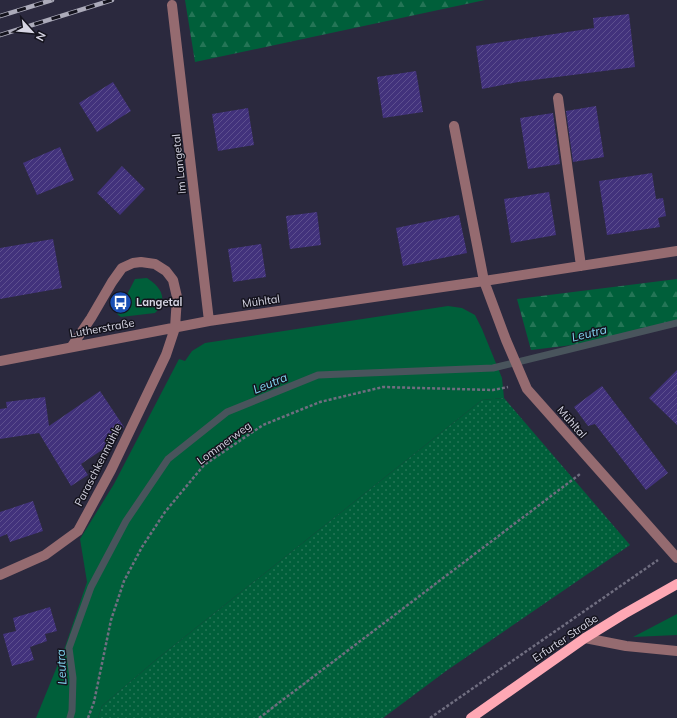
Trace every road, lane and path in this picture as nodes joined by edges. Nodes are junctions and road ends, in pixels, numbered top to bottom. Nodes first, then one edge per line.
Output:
1 (172, 4) dead end
2 (558, 98) dead end
3 (454, 126) dead end
4 (677, 251) edge
5 (581, 266) junction
6 (484, 281) junction
7 (209, 320) junction
8 (174, 328) junction
9 (72, 346) junction
10 (0, 361) edge
11 (527, 389) junction
12 (580, 474) dead end
13 (674, 556) edge
14 (0, 575) edge
15 (677, 584) edge
16 (585, 638) junction
17 (677, 651) edge
18 (88, 718) edge
19 (259, 718) edge
20 (430, 718) edge
21 (471, 718) edge

1 - 7 street, Im Langetal
2 - 5 street
3 - 6 street, Mühltal
4 - 5 street, Mühltal
5 - 6 street, Mühltal
6 - 7 street, Mühltal
6 - 11 street, Mühltal
7 - 8 street, Lutherstraße
8 - 9 street, Lutherstraße
8 - 9 street, Paraschkenmühle
8 - 14 street, Paraschkenmühle
9 - 10 street, Lutherstraße
11 - 13 street, Mühltal
11 - 18 path, Lommerweg
12 - 19 path
13 - 20 path
15 - 16 main road, Erfurter Straße
16 - 17 street
16 - 21 main road, Erfurter Straße

